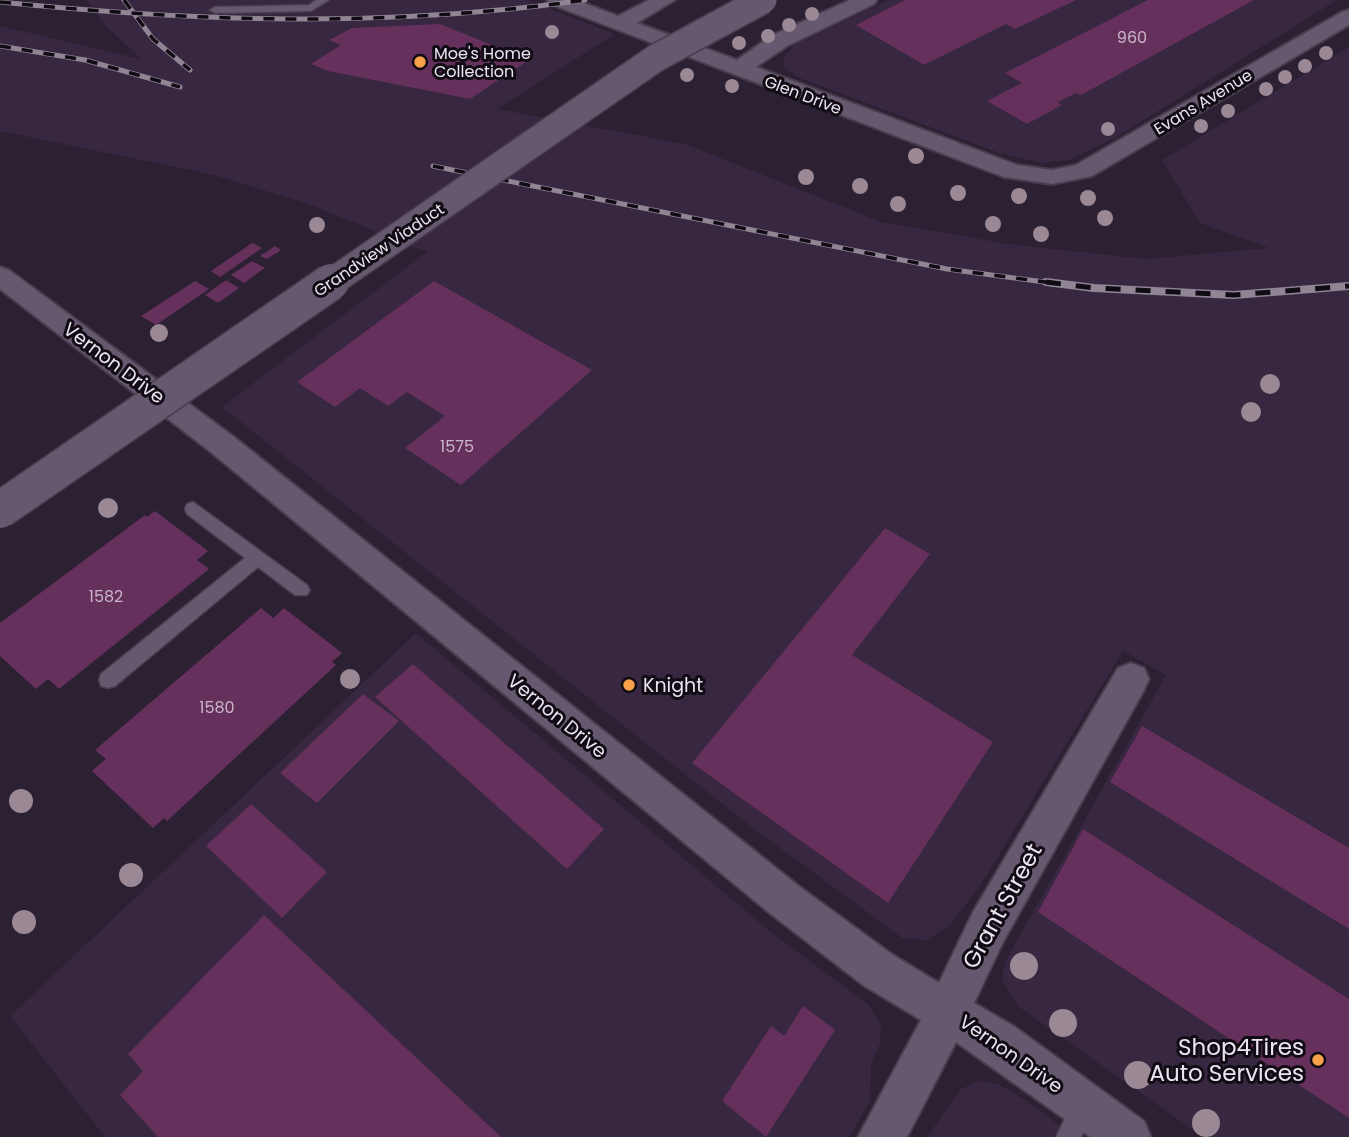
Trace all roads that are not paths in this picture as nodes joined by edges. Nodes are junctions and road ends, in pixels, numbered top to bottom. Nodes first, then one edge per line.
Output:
1 (324, 0) edge
2 (557, 0) edge
3 (664, 0) edge
4 (763, 0) edge
5 (867, 0) edge
6 (215, 10) dead end
7 (1349, 16) edge
8 (619, 24) junction
9 (738, 70) junction
10 (1052, 177) joint
11 (0, 276) edge
12 (193, 509) dead end
13 (0, 510) edge
14 (257, 558) junction
15 (302, 590) dead end
16 (108, 680) dead end
17 (1131, 680) dead end
18 (947, 1011) junction
19 (1076, 1121) edge
20 (881, 1137) edge
21 (1128, 1137) edge

1 - 6 lane
2 - 8 street, Glen Drive
3 - 8 street
4 - 13 main road, Grandview Viaduct, bridge
5 - 9 street
7 - 10 street, Evans Avenue
8 - 9 street, Glen Drive
9 - 10 street, Glen Drive
11 - 18 street, Vernon Drive
12 - 14 lane
14 - 15 lane
14 - 16 lane
17 - 18 street, Grant Street
18 - 19 street, Vernon Drive
18 - 20 street, Grant Street
19 - 21 street, Vernon Drive

